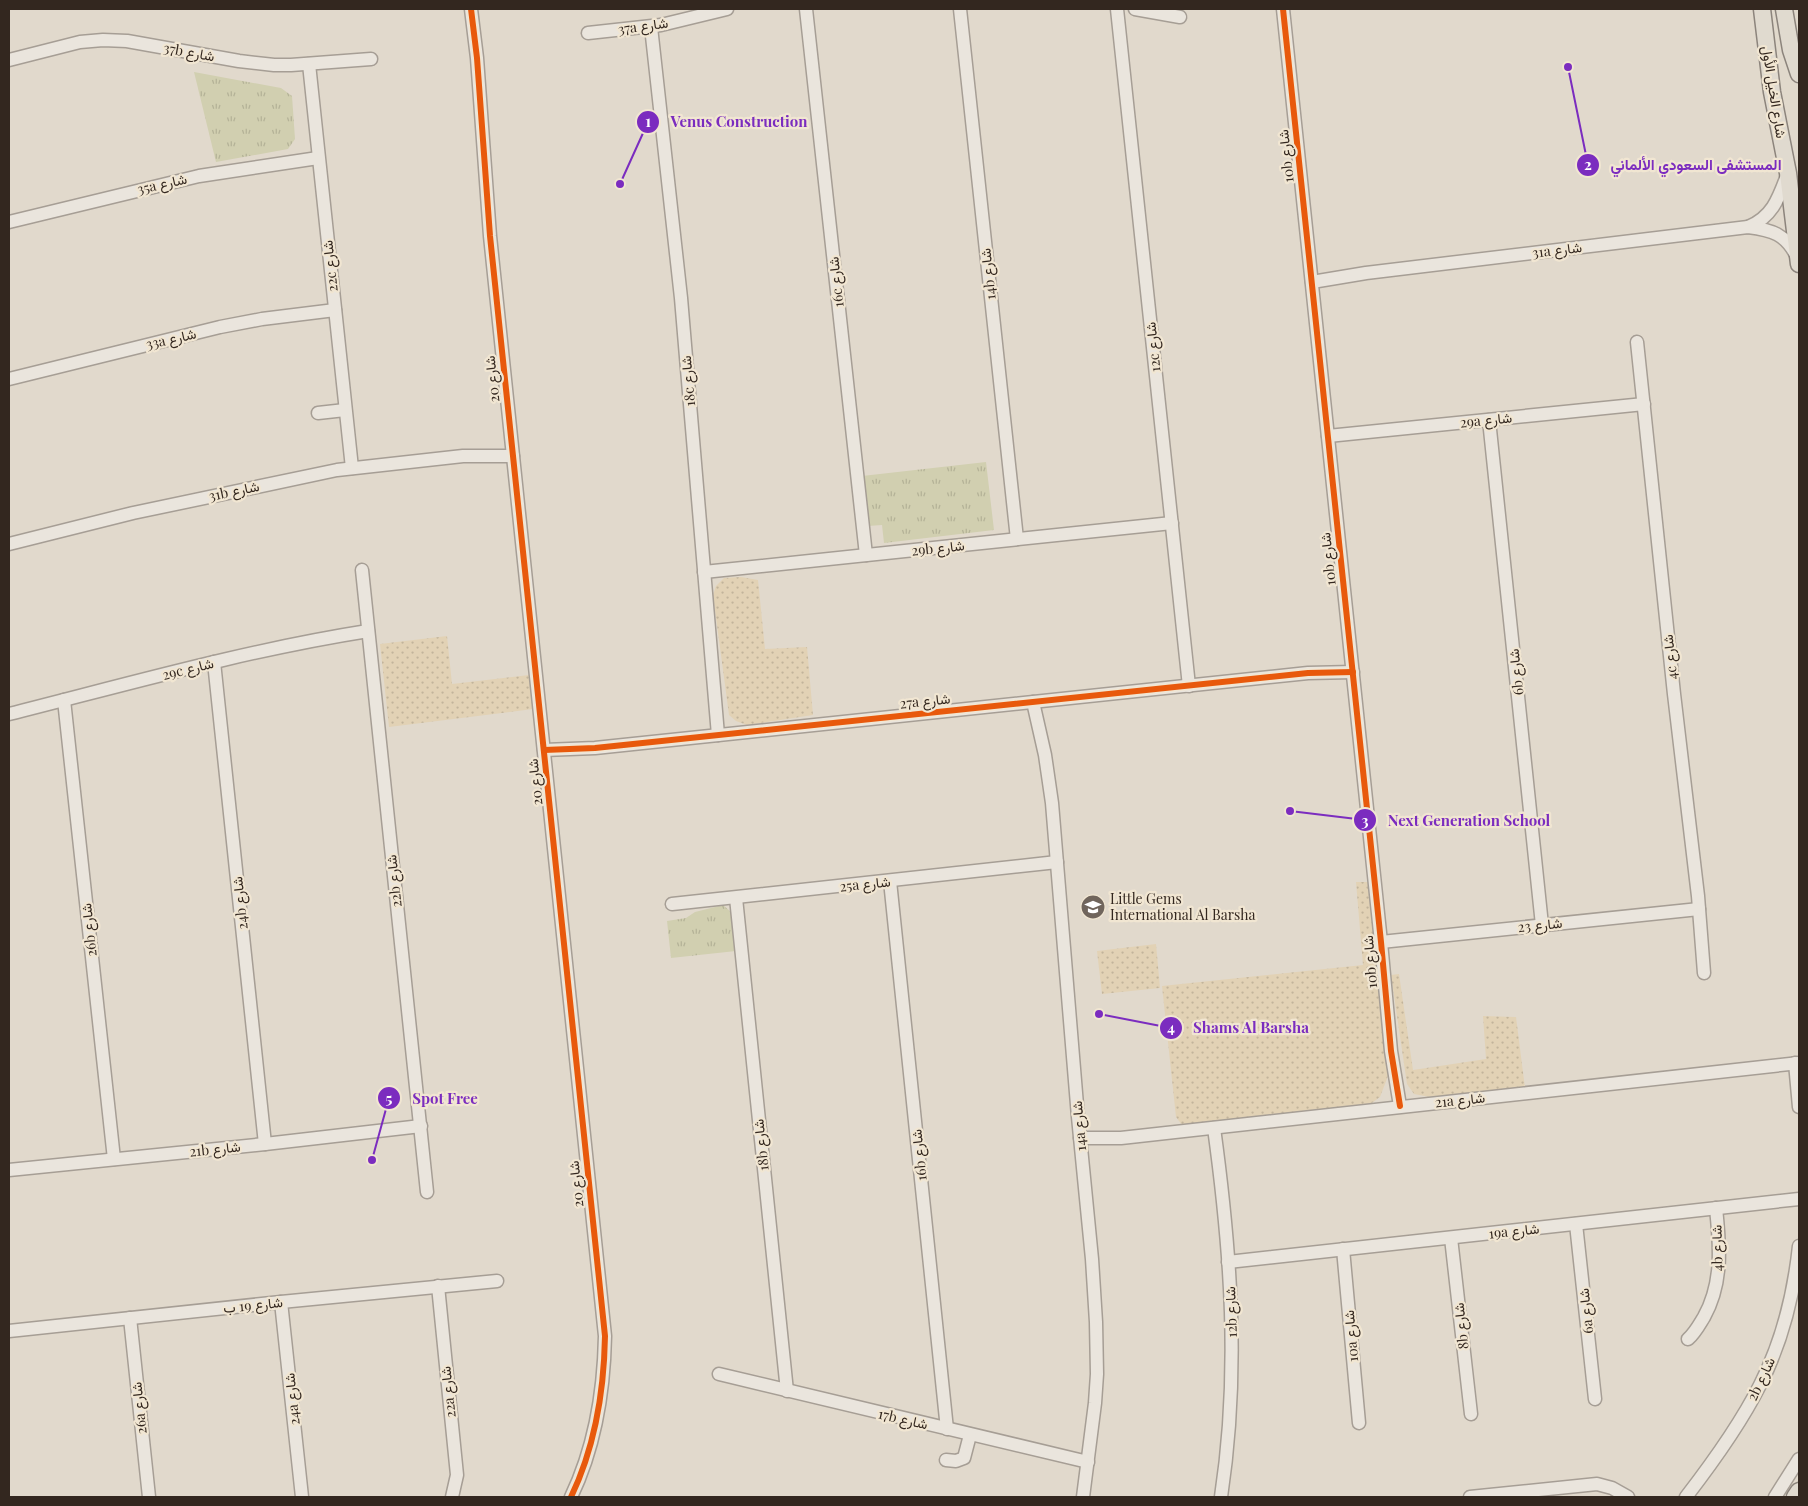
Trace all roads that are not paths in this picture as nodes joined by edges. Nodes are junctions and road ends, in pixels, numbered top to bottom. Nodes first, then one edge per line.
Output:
1 (471, 9) edge
2 (480, 9) edge
3 (727, 9) edge
4 (806, 9) edge
5 (960, 9) edge
6 (1117, 9) edge
7 (1135, 9) edge
8 (1283, 9) edge
9 (1762, 9) edge
10 (1784, 9) edge
11 (1795, 9) edge
12 (1180, 17) dead end
13 (651, 26) junction
14 (1798, 30) edge
15 (588, 33) dead end
16 (477, 58) junction
17 (371, 59) dead end
18 (9, 60) edge
19 (309, 64) junction
20 (1799, 74) edge
21 (318, 158) junction
22 (1788, 173) junction
23 (9, 222) edge
24 (1748, 227) junction
25 (1799, 263) edge
26 (1311, 278) junction
27 (334, 310) junction
28 (1637, 342) dead end
29 (9, 379) edge
30 (1644, 404) junction
31 (345, 410) junction
32 (318, 414) dead end
33 (1489, 420) junction
34 (1328, 436) junction
35 (512, 451) junction
36 (352, 468) junction
37 (1172, 523) junction
38 (1017, 539) junction
39 (9, 544) edge
40 (866, 555) junction
41 (362, 570) dead end
42 (704, 572) junction
43 (368, 631) junction
44 (214, 662) junction
45 (1352, 667) junction
46 (1189, 686) junction
47 (64, 700) junction
48 (1039, 702) junction
49 (9, 714) edge
50 (718, 735) junction
51 (544, 755) junction
52 (1058, 862) junction
53 (890, 881) junction
54 (736, 898) junction
55 (672, 904) dead end
56 (1698, 909) junction
57 (1542, 925) junction
58 (1382, 942) junction
59 (1704, 973) dead end
60 (1797, 1063) edge
61 (1396, 1107) junction
62 (1799, 1107) edge
63 (420, 1126) junction
64 (1214, 1128) junction
65 (1080, 1143) junction
66 (265, 1144) junction
67 (114, 1159) junction
68 (9, 1170) edge
69 (427, 1192) dead end
70 (1799, 1199) edge
71 (1716, 1208) junction
72 (1576, 1224) junction
73 (1451, 1238) junction
74 (1799, 1246) edge
75 (1343, 1249) junction
76 (1228, 1262) junction
77 (497, 1281) dead end
78 (438, 1286) junction
79 (281, 1302) junction
80 (130, 1318) junction
81 (9, 1332) edge
82 (1688, 1339) dead end
83 (718, 1374) dead end
84 (787, 1391) junction
85 (1595, 1399) dead end
86 (1471, 1414) dead end
87 (1359, 1423) dead end
88 (947, 1430) junction
89 (970, 1435) junction
90 (1799, 1459) edge
91 (946, 1460) dead end
92 (1088, 1462) junction
93 (1799, 1491) edge
94 (149, 1497) edge
95 (302, 1497) edge
96 (452, 1497) edge
97 (571, 1497) edge
98 (1083, 1497) edge
99 (1221, 1497) edge
100 (1470, 1497) edge
101 (1628, 1497) edge
102 (1686, 1497) edge
103 (1775, 1497) edge
104 (1795, 1497) edge

1 - 16 street, شارع 20
2 - 16 street, شارع 20
3 - 13 street, 37a شارع
4 - 40 street, 16c شارع
5 - 38 street, 14b شارع
6 - 37 street, 12c شارع
7 - 12 street
8 - 26 street, 10b شارع
9 - 22 main road, شارع الخيل الأول
10 - 20 main road
11 - 14 main road
13 - 15 street, 37a شارع
13 - 42 street, 18c شارع
16 - 35 street, شارع 20
17 - 19 street, 37b شارع
18 - 19 street, 37b شارع
19 - 21 street, 22c شارع
21 - 23 street, 35a شارع
21 - 27 street, 22c شارع
22 - 24 street, 31a شارع
22 - 25 main road, شارع الخيل الأول
24 - 25 street, 31a شارع
24 - 26 street, 31a شارع
26 - 34 street, 10b شارع
27 - 29 street, 33a شارع
27 - 31 street, 22c شارع
28 - 30 street, 4c شارع
30 - 33 street, 29a شارع
30 - 56 street, 4c شارع
31 - 32 street
31 - 36 street, 22c شارع
33 - 34 street, 29a شارع
33 - 57 street, 6b شارع
34 - 45 street, 10b شارع
35 - 36 street, 31b شارع
35 - 51 street, شارع 20
36 - 39 street, 31b شارع
37 - 38 street, 29b شارع
37 - 46 street, 12c شارع
38 - 40 street, 29b شارع
40 - 42 street, 29b شارع
41 - 43 street, 22b شارع
42 - 50 street, 18c شارع
43 - 44 street, 29c شارع
43 - 63 street, 22b شارع
44 - 47 street, 29c شارع
44 - 66 street, 24b شارع
45 - 46 street, 27a شارع
45 - 58 street, 10b شارع
46 - 48 street, 27a شارع
47 - 49 street, 29c شارع
47 - 67 street, 26b شارع
48 - 50 street, 27a شارع
48 - 52 street, 14a شارع
50 - 51 street, 27a شارع
51 - 97 street, شارع 20
52 - 53 street, 25a شارع
52 - 65 street, 14a شارع
53 - 54 street, 25a شارع
53 - 88 street, 16b شارع
54 - 55 street, 25a شارع
54 - 84 street, 18b شارع
56 - 57 street, شارع 23
56 - 59 street, 4c شارع
57 - 58 street, شارع 23
58 - 61 street, 10b شارع
60 - 61 street, 21a شارع
60 - 62 street
61 - 64 street, 21a شارع
63 - 66 street, 21b شارع
63 - 69 street, 22b شارع
64 - 65 street, 21a شارع
64 - 76 street, 12b شارع
65 - 92 street, 14a شارع
66 - 67 street, 21b شارع
67 - 68 street, 21b شارع
70 - 71 street, 19a شارع
71 - 72 street, 19a شارع
71 - 82 street, 4b شارع
72 - 73 street, 19a شارع
72 - 85 street, 6a شارع
73 - 75 street, 19a شارع
73 - 86 street, 8b شارع
74 - 102 street, 2b شارع
75 - 76 street, 19a شارع
75 - 87 street, 10a شارع
76 - 99 street, 12b شارع
77 - 78 street, شارع 19 ب
78 - 79 street, شارع 19 ب
78 - 96 street, 22a شارع
79 - 80 street, شارع 19 ب
79 - 95 street, 24a شارع
80 - 81 street, شارع 19 ب
80 - 94 street, 26a شارع
83 - 84 street, 17b شارع
84 - 88 street, 17b شارع
88 - 89 street, 17b شارع
89 - 91 street
89 - 92 street, 17b شارع
90 - 103 street
92 - 98 street, 14a شارع
93 - 104 main road
100 - 101 street

